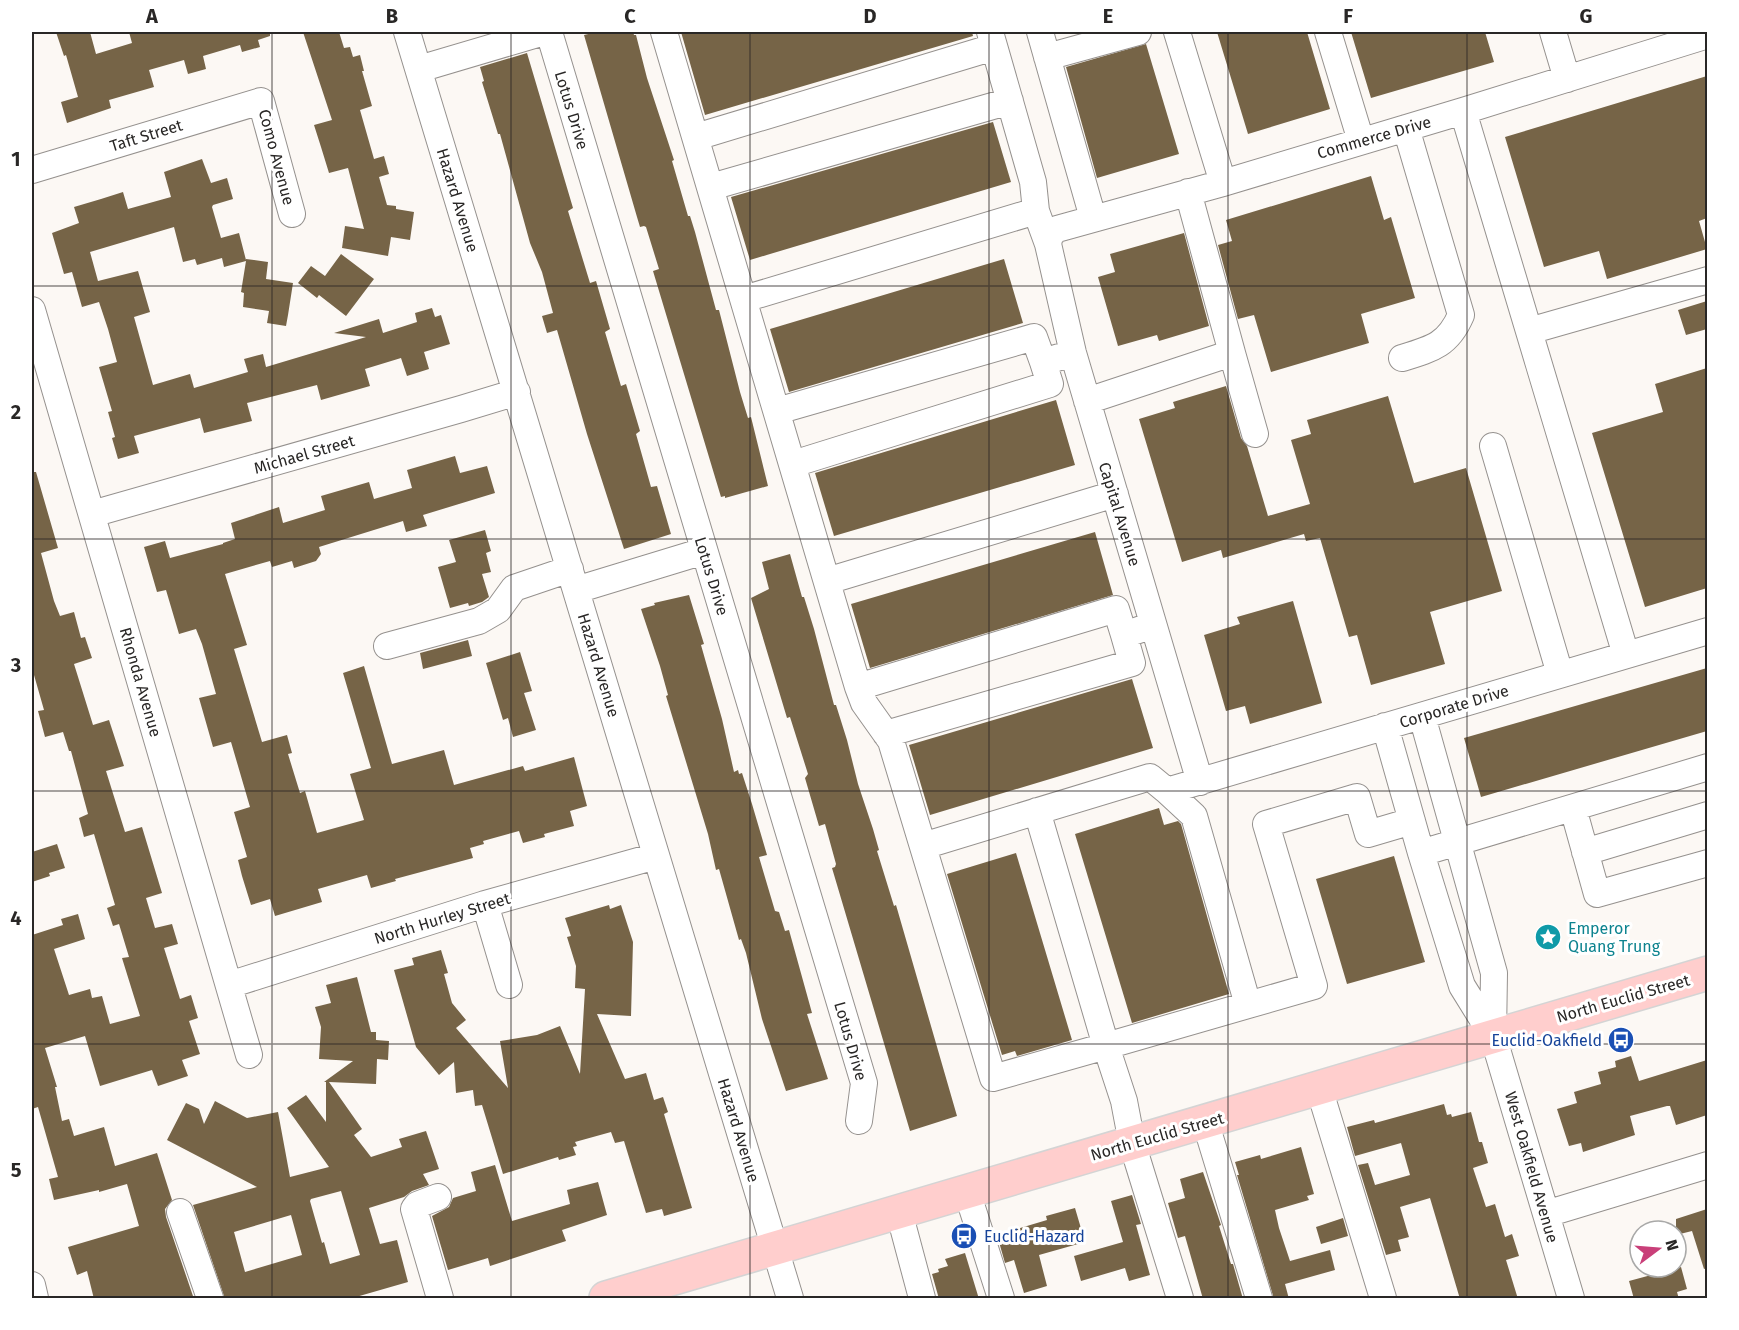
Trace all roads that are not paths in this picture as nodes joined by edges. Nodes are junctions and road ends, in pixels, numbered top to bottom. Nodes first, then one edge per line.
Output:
1 (407, 32) edge
2 (544, 32) edge
3 (549, 32) edge
4 (664, 32) edge
5 (1040, 32) edge
6 (1138, 32) edge
7 (1177, 32) edge
8 (1328, 32) edge
9 (1553, 32) edge
10 (1707, 35) edge
11 (992, 39) edge
12 (1047, 57) junction
13 (419, 69) junction
14 (1567, 79) junction
15 (261, 100) joint
16 (1010, 101) junction
17 (1463, 111) junction
18 (1406, 128) junction
19 (696, 137) junction
20 (1361, 141) junction
21 (32, 170) edge
22 (1223, 183) junction
23 (711, 188) junction
24 (1188, 192) junction
25 (1036, 212) junction
26 (292, 214) dead end
27 (1093, 218) junction
28 (1048, 244) junction
29 (1707, 280) edge
30 (744, 299) junction
31 (32, 310) edge
32 (1529, 331) junction
33 (1073, 353) junction
34 (1232, 353) junction
35 (1402, 358) dead end
36 (1043, 362) junction
37 (517, 392) junction
38 (1087, 401) junction
39 (777, 411) junction
40 (1256, 434) dead end
41 (1493, 447) dead end
42 (793, 464) junction
43 (1115, 494) junction
44 (92, 514) junction
45 (704, 551) junction
46 (573, 579) junction
47 (827, 581) junction
48 (1153, 625) junction
49 (1707, 631) edge
50 (1124, 635) junction
51 (387, 646) dead end
52 (1626, 655) junction
53 (1560, 675) junction
54 (858, 687) junction
55 (1422, 716) junction
56 (1386, 726) junction
57 (886, 734) junction
58 (1707, 767) edge
59 (1200, 782) junction
60 (1167, 791) junction
61 (1573, 808) junction
62 (1037, 811) junction
63 (1707, 815) edge
64 (1412, 820) junction
65 (1457, 842) junction
66 (923, 846) junction
67 (1585, 852) junction
68 (1421, 853) junction
69 (656, 855) junction
70 (1707, 863) edge
71 (485, 904) junction
72 (1707, 973) edge
73 (229, 985) junction
74 (508, 985) dead end
75 (1248, 1005) junction
76 (1493, 1036) junction
77 (1106, 1046) junction
78 (249, 1055) dead end
79 (1319, 1088) junction
80 (859, 1121) dead end
81 (1205, 1121) junction
82 (1132, 1143) junction
83 (1707, 1165) edge
84 (968, 1192) junction
85 (438, 1197) dead end
86 (180, 1212) dead end
87 (899, 1212) junction
88 (1546, 1214) junction
89 (775, 1248) junction
90 (32, 1285) edge
91 (611, 1298) edge
92 (35, 1299) edge
93 (210, 1299) edge
94 (440, 1299) edge
95 (790, 1299) edge
96 (922, 1299) edge
97 (1001, 1299) edge
98 (1180, 1299) edge
99 (1259, 1299) edge
100 (1383, 1299) edge
101 (1571, 1299) edge

1 - 13 street, Hazard Avenue
2 - 13 street
3 - 45 street, Lotus Drive
4 - 19 street
5 - 12 street
6 - 12 street
7 - 22 street
8 - 20 street
9 - 14 street
10 - 14 street, Commerce Drive
11 - 16 street, Capital Avenue
11 - 19 street
12 - 27 street
13 - 37 street, Hazard Avenue
14 - 17 street, Commerce Drive
15 - 21 street, Taft Street
15 - 26 street, Como Avenue
16 - 23 street
16 - 25 street, Capital Avenue
17 - 18 street, Commerce Drive
17 - 32 street
18 - 20 street, Commerce Drive
18 - 35 street
19 - 23 street
20 - 22 street, Commerce Drive
22 - 24 street, Commerce Drive
23 - 30 street
24 - 27 street, Commerce Drive
24 - 34 street
25 - 28 street, Capital Avenue
25 - 30 street
27 - 28 street, Commerce Drive
28 - 33 street, Capital Avenue
29 - 32 street
30 - 39 street
31 - 44 street, Rhonda Avenue
32 - 52 street
33 - 36 street
33 - 38 street, Capital Avenue
34 - 38 street
34 - 40 street
36 - 39 street
36 - 42 street
37 - 44 street, Michael Street
37 - 46 street, Hazard Avenue
38 - 43 street, Capital Avenue
39 - 42 street
41 - 53 street
42 - 47 street
43 - 47 street
43 - 48 street, Capital Avenue
44 - 73 street, Rhonda Avenue
45 - 46 street
45 - 80 street, Lotus Drive
46 - 51 street
46 - 69 street, Hazard Avenue
47 - 54 street
48 - 50 street
48 - 59 street, Capital Avenue
49 - 52 street, Corporate Drive
50 - 54 street
50 - 57 street
52 - 53 street, Corporate Drive
53 - 55 street, Corporate Drive
54 - 57 street
55 - 56 street, Corporate Drive
55 - 65 street
56 - 59 street, Corporate Drive
56 - 64 street
57 - 66 street
58 - 61 street
59 - 60 street, Corporate Drive
60 - 62 street
60 - 75 street
61 - 65 street
61 - 67 street
62 - 66 street
62 - 77 street
63 - 67 street
64 - 68 street
64 - 75 street
65 - 68 street
65 - 76 street
66 - 77 street
67 - 70 street
68 - 76 street
69 - 71 street, North Hurley Street
69 - 89 street, Hazard Avenue
71 - 73 street, North Hurley Street
71 - 74 street
72 - 76 main road, North Euclid Street
73 - 78 street, Rhonda Avenue
75 - 77 street
76 - 79 main road, North Euclid Street
76 - 88 street, West Oakfield Avenue
77 - 82 street
79 - 81 main road, North Euclid Street
79 - 100 street
81 - 82 main road, North Euclid Street
81 - 99 street
82 - 84 main road, North Euclid Street
82 - 98 street
83 - 88 street
84 - 87 main road, North Euclid Street
84 - 97 street
85 - 94 street
86 - 93 street
87 - 89 main road, North Euclid Street
87 - 96 street
88 - 101 street, West Oakfield Avenue
89 - 91 main road, North Euclid Street
89 - 95 street, Hazard Avenue
90 - 92 street

